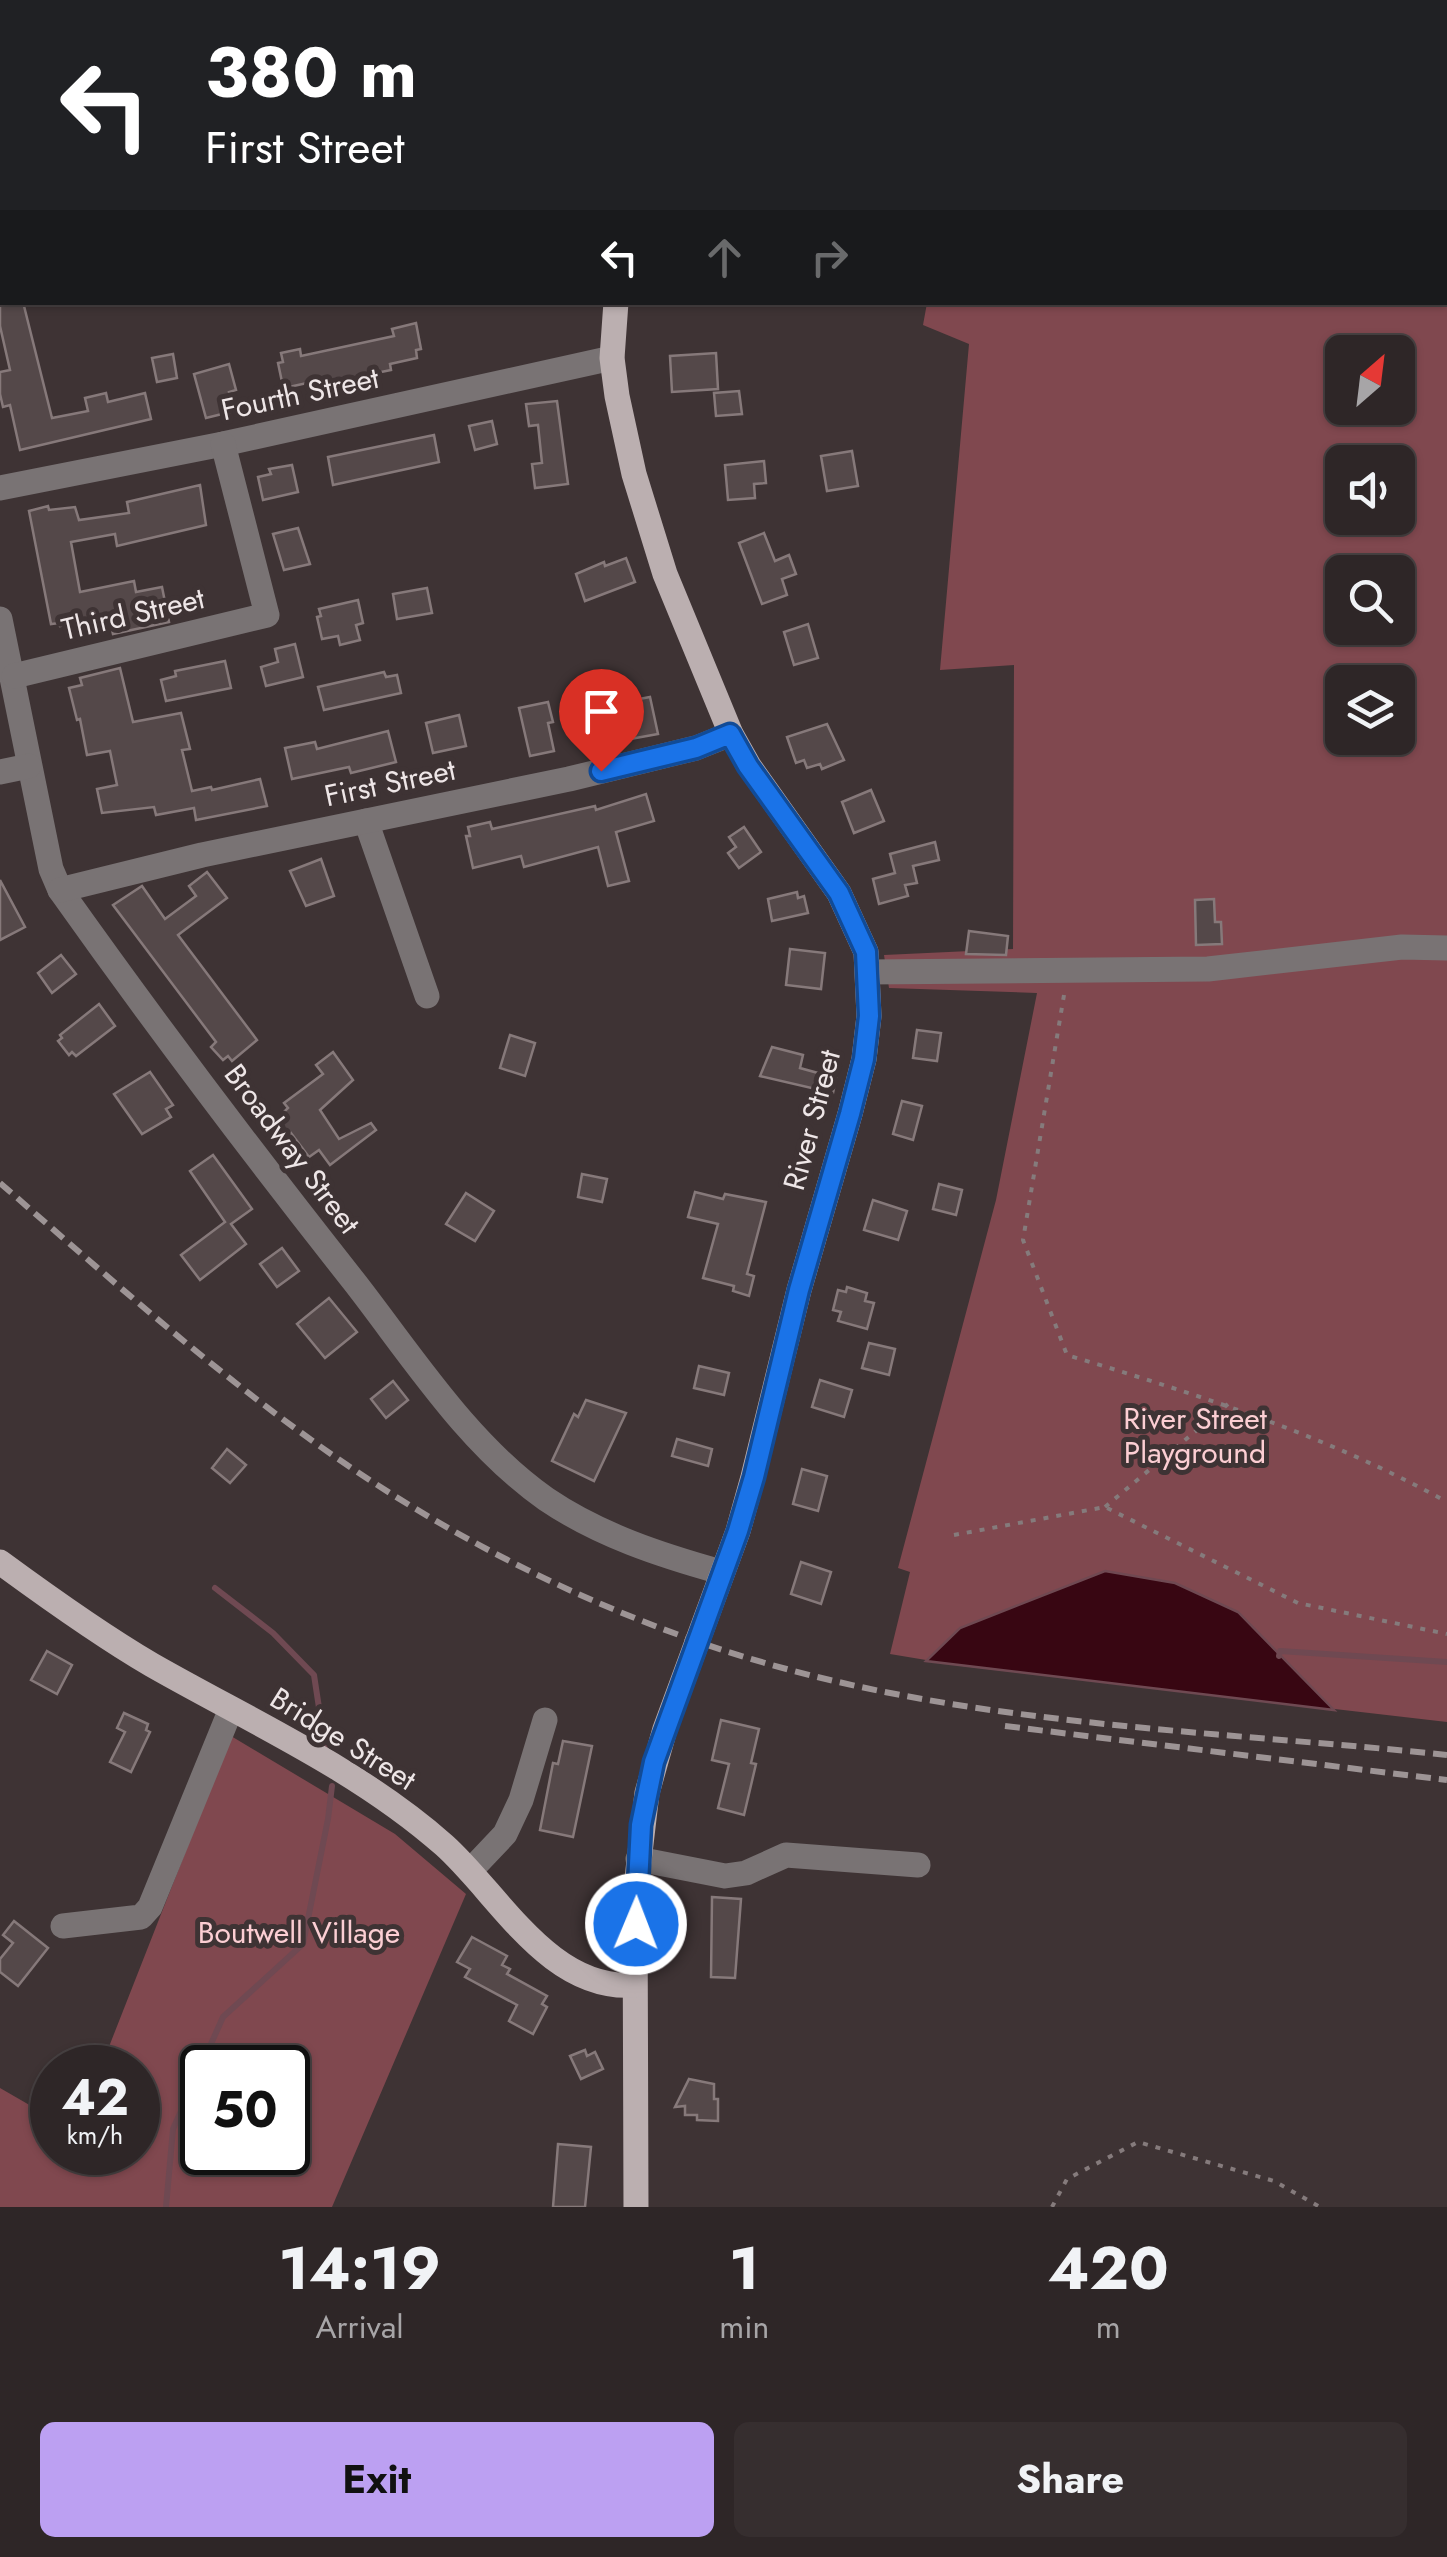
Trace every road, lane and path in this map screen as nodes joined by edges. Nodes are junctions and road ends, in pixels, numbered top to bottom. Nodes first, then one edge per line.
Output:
1 (616, 305) edge
2 (612, 358) junction
3 (224, 444) junction
4 (0, 488) edge
5 (0, 619) edge
6 (14, 676) junction
7 (730, 734) junction
8 (29, 766) junction
9 (0, 772) edge
10 (366, 822) junction
11 (60, 890) junction
12 (1447, 948) edge
13 (868, 972) junction
14 (1068, 972) junction
15 (427, 996) dead end
16 (1228, 1404) junction
17 (1447, 1502) edge
18 (1105, 1507) junction
19 (954, 1535) dead end
20 (0, 1562) edge
21 (720, 1572) junction
22 (1447, 1634) edge
23 (231, 1709) junction
24 (545, 1720) dead end
25 (638, 1860) junction
26 (918, 1865) dead end
27 (470, 1871) junction
28 (63, 1926) dead end
29 (634, 1985) junction
30 (636, 2207) edge
31 (1052, 2207) edge
32 (1320, 2207) edge

1 - 2 main road, River Street
2 - 3 street, Fourth Street
2 - 7 main road, River Street
3 - 4 street, Fourth Street
3 - 6 street, Third Street
5 - 6 street, Broadway Street
6 - 8 street, Broadway Street
7 - 10 street, First Street
7 - 13 main road, River Street
8 - 9 street
8 - 11 street, Broadway Street
10 - 11 street, First Street
10 - 15 street
11 - 21 street, Broadway Street
12 - 14 street
13 - 14 street
13 - 21 main road, River Street
14 - 16 path
16 - 17 path
16 - 18 path
18 - 19 path
18 - 22 path
20 - 23 main road, Bridge Street
21 - 25 main road, River Street
23 - 27 main road, Bridge Street
23 - 28 street
24 - 27 street
25 - 26 street
25 - 29 main road, River Street
27 - 29 main road, Bridge Street
29 - 30 main road, River Street
31 - 32 path

